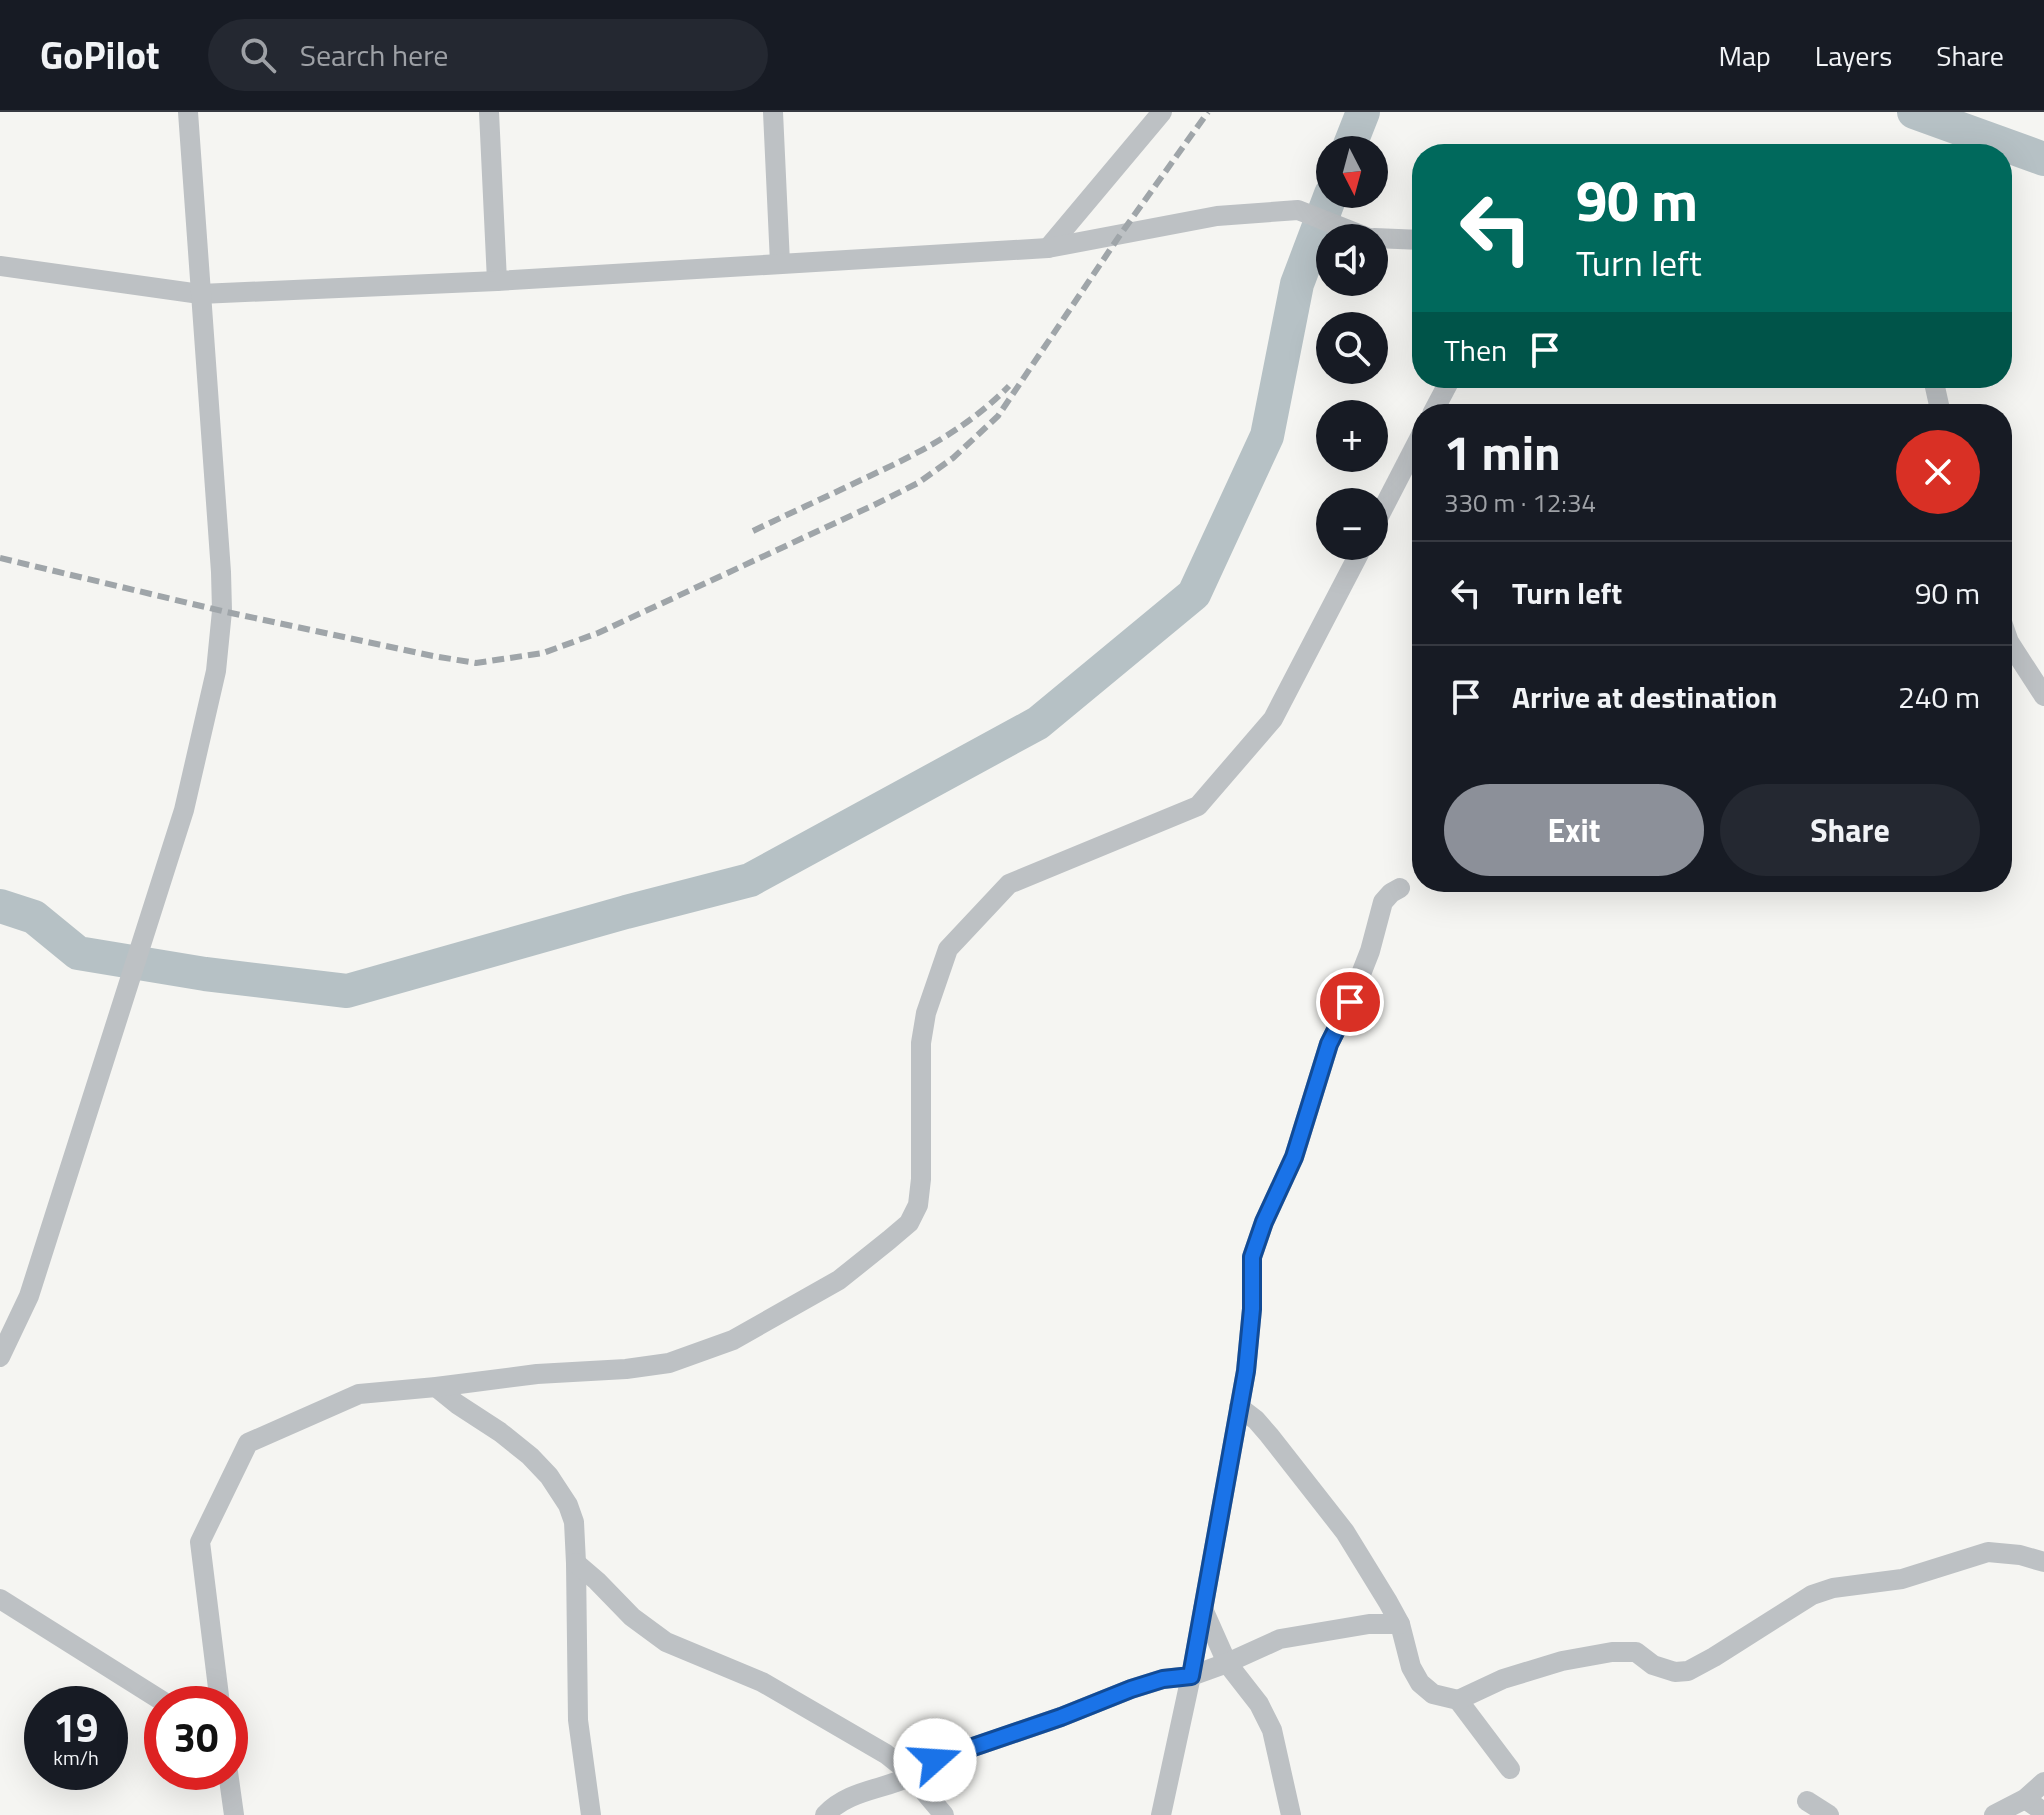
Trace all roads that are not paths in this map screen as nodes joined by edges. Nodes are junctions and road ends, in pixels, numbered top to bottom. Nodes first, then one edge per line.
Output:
1 (188, 112) edge
2 (489, 112) edge
3 (773, 112) edge
4 (1162, 112) edge
5 (1335, 224) edge
6 (1388, 239) edge
7 (1412, 240) edge
8 (1048, 248) junction
9 (780, 263) junction
10 (0, 266) edge
11 (497, 281) junction
12 (200, 294) junction
13 (1412, 452) edge
14 (1388, 499) edge
15 (1356, 560) edge
16 (2012, 647) edge
17 (2044, 696) edge
18 (1400, 888) dead end
19 (0, 1357) edge
20 (436, 1387) junction
21 (1239, 1407) junction
22 (2044, 1562) edge
23 (576, 1563) junction
24 (0, 1599) edge
25 (1203, 1609) junction
26 (1400, 1624) junction
27 (1227, 1663) junction
28 (1191, 1676) junction
29 (218, 1686) edge
30 (144, 1690) edge
31 (1458, 1700) junction
32 (1510, 1769) dead end
33 (908, 1773) junction
34 (2044, 1782) edge
35 (231, 1790) edge
36 (2025, 1799) junction
37 (1807, 1801) dead end
38 (2044, 1812) edge
39 (234, 1815) edge
40 (591, 1815) edge
41 (825, 1815) edge
42 (944, 1815) edge
43 (1161, 1815) edge
44 (1291, 1815) edge
45 (1829, 1815) edge
46 (1994, 1815) edge

1 - 12 street
2 - 11 street
3 - 9 street
4 - 8 street
5 - 8 street
6 - 7 street
8 - 9 street
9 - 11 street
10 - 12 street
11 - 12 street
12 - 19 street
13 - 14 street
15 - 20 street
16 - 17 street
18 - 21 street
20 - 23 street
20 - 29 street
21 - 25 street
21 - 26 street
22 - 31 street
23 - 33 street
23 - 40 street
24 - 30 street
25 - 27 street
25 - 28 street
26 - 27 street
26 - 31 street
27 - 28 street
27 - 44 street
28 - 33 street
28 - 43 street
31 - 32 street
33 - 41 street
33 - 42 street
34 - 36 street
35 - 39 street
36 - 38 street
36 - 46 street
37 - 45 street

